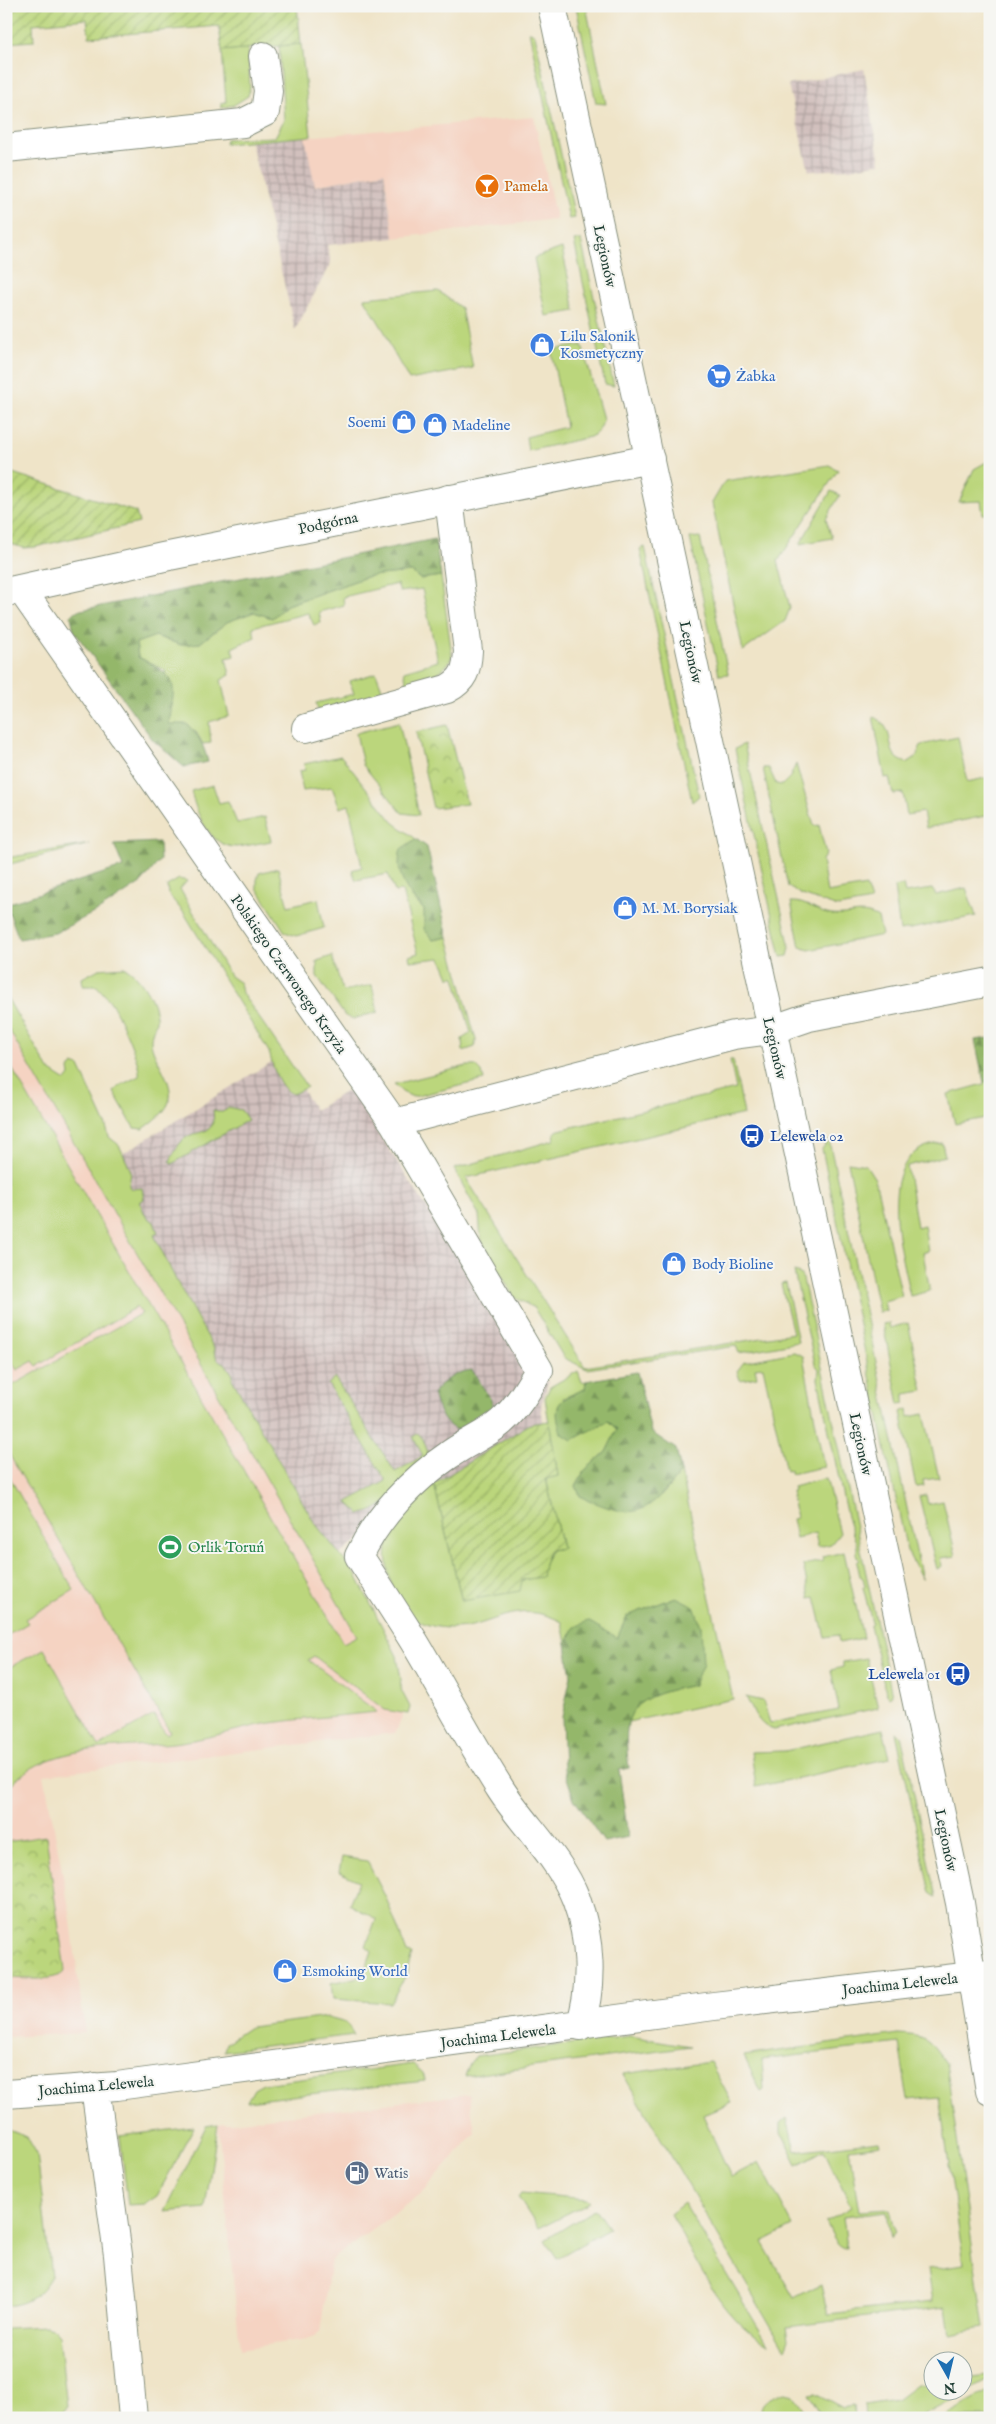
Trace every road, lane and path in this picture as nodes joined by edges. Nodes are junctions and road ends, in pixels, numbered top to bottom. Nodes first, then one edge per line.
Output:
1 (552, 6) edge
2 (263, 56) dead end
3 (6, 148) edge
4 (650, 459) junction
5 (450, 499) junction
6 (14, 590) edge
7 (306, 728) dead end
8 (990, 982) edge
9 (771, 1030) junction
10 (394, 1123) junction
11 (981, 1975) edge
12 (580, 2026) junction
13 (95, 2088) junction
14 (990, 2091) edge
15 (6, 2094) edge
16 (133, 2418) edge

1 - 4 street, Legionów
2 - 3 street
4 - 5 street, Podgórna
4 - 9 street, Legionów
5 - 6 street, Podgórna
5 - 7 street
6 - 10 street, Polskiego Czerwonego Krzyża
8 - 9 street
9 - 10 street
9 - 11 street, Legionów
10 - 12 street, Polskiego Czerwonego Krzyża
11 - 12 street, Joachima Lelewela
11 - 14 street, Legionów
12 - 13 street, Joachima Lelewela
13 - 15 street, Joachima Lelewela
13 - 16 street

